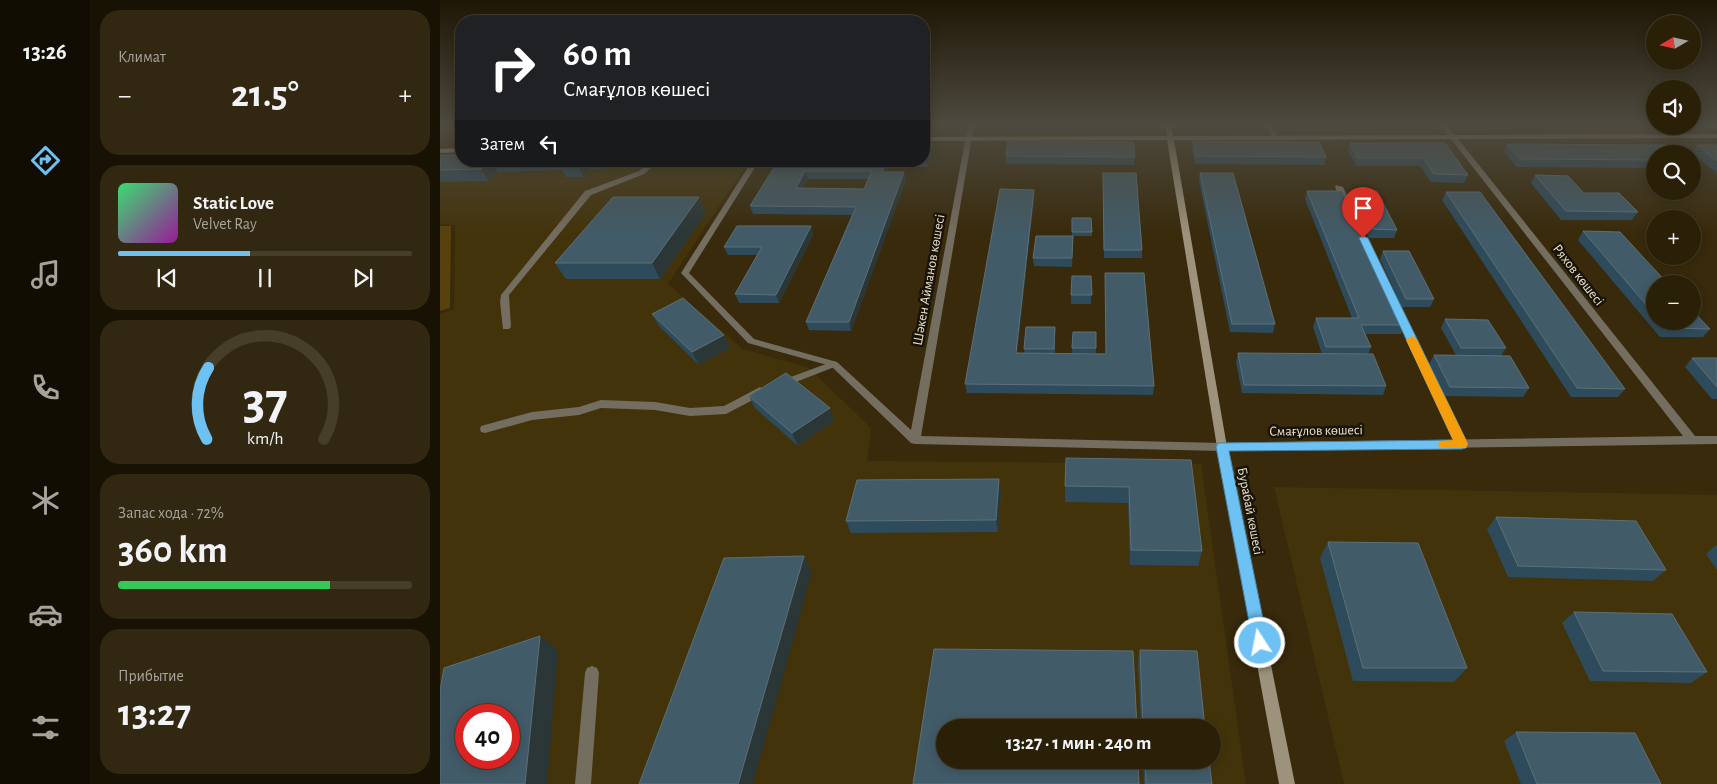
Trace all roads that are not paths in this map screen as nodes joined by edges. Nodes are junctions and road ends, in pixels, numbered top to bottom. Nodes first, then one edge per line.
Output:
1 (964, 162) edge
2 (1174, 162) edge
3 (1471, 162) edge
4 (649, 167) edge
5 (752, 167) edge
6 (1339, 187) dead end
7 (1352, 214) edge
8 (1394, 302) edge
9 (506, 327) dead end
10 (834, 364) junction
11 (485, 429) dead end
12 (915, 440) junction
13 (1692, 440) junction
14 (1717, 440) edge
15 (1462, 444) junction
16 (1222, 447) junction
17 (592, 673) dead end
18 (583, 784) edge
19 (1287, 784) edge

1 - 12 street, Шәкен Айманов көшесі
2 - 16 main road, Бурабай көшесі
3 - 13 street, Ряхов көшесі
4 - 9 street
5 - 10 street
6 - 7 street
8 - 15 street
10 - 11 street
10 - 12 street
12 - 16 street, Смағұлов көшесі
13 - 14 street, Смағұлов көшесі
13 - 15 street, Смағұлов көшесі
15 - 16 street, Смағұлов көшесі
16 - 19 main road, Бурабай көшесі
17 - 18 street

